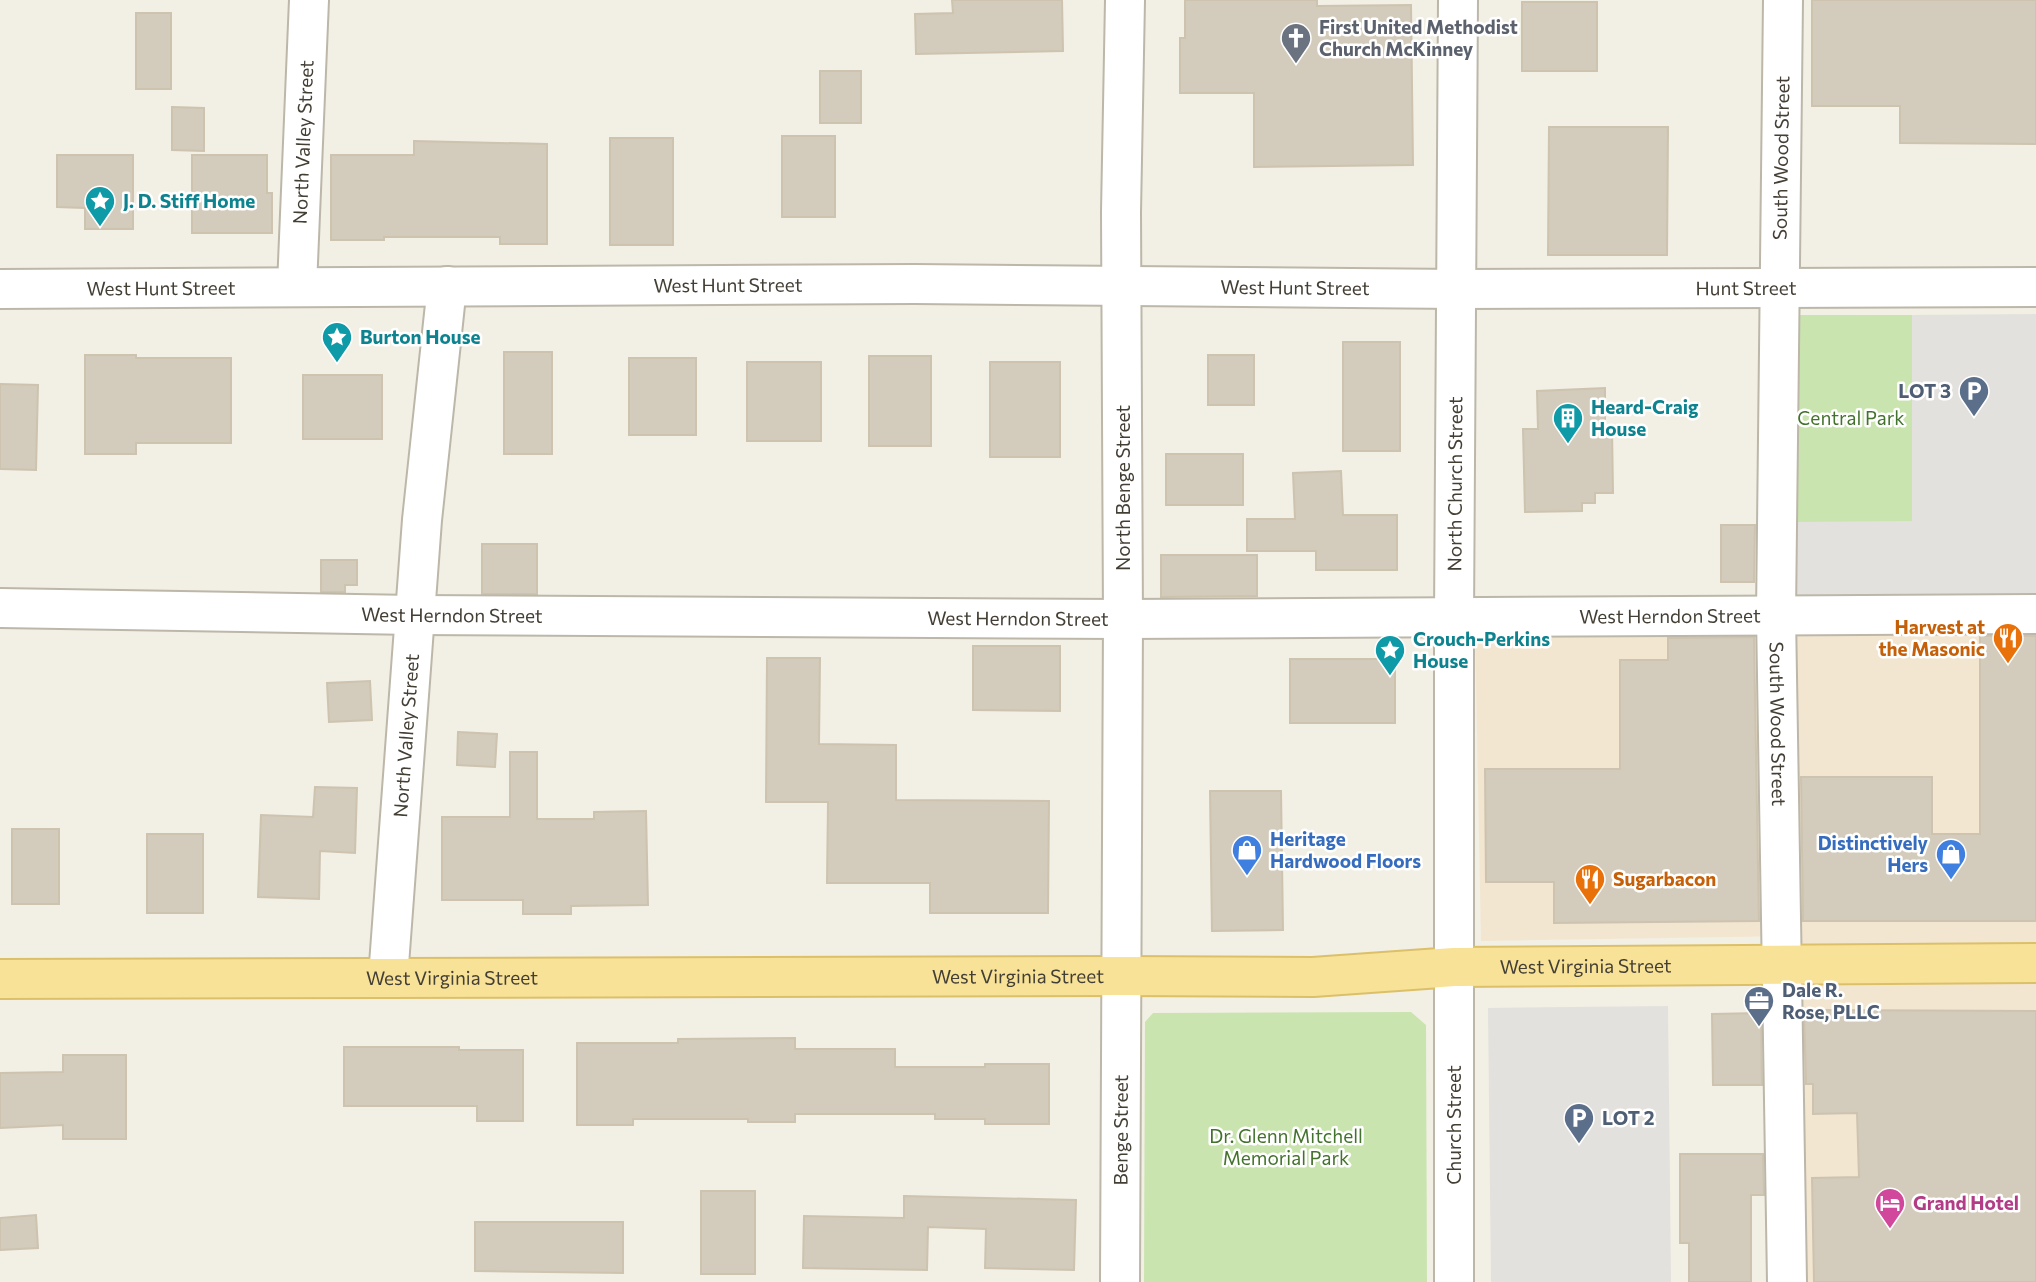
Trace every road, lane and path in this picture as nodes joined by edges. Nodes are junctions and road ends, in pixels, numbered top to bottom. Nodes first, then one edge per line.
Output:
1 (309, 0) edge
2 (1125, 0) edge
3 (1458, 0) edge
4 (1783, 0) edge
5 (297, 286) junction
6 (447, 286) junction
7 (1123, 286) junction
8 (2036, 287) edge
9 (1780, 288) junction
10 (0, 289) edge
11 (1458, 289) junction
12 (0, 608) edge
13 (2036, 614) edge
14 (414, 615) junction
15 (1776, 615) junction
16 (1454, 617) junction
17 (1123, 619) junction
18 (1783, 964) junction
19 (2036, 964) edge
20 (1454, 968) junction
21 (1120, 976) junction
22 (388, 978) junction
23 (0, 979) edge
24 (1120, 1282) edge
25 (1454, 1282) edge
26 (1787, 1282) edge

1 - 5 street, North Valley Street
2 - 7 street, North Benge Street
3 - 11 street, North Church Street
4 - 9 street, South Wood Street
5 - 6 street, West Hunt Street
5 - 10 street, West Hunt Street
6 - 7 street, West Hunt Street
6 - 14 street, North Valley Street
7 - 11 street, West Hunt Street
7 - 17 street, North Benge Street
8 - 9 street, Hunt Street
9 - 11 street, Hunt Street
9 - 15 street, South Wood Street
11 - 16 street, North Church Street
12 - 14 street, West Herndon Street
13 - 15 street, West Herndon Street
14 - 17 street, West Herndon Street
14 - 22 street, North Valley Street
15 - 16 street, West Herndon Street
15 - 18 street, South Wood Street
16 - 17 street, West Herndon Street
16 - 20 street, North Church Street
17 - 21 street, North Benge Street
18 - 19 main road, West Virginia Street
18 - 20 main road, West Virginia Street
18 - 26 street, South Wood Street
20 - 21 main road, West Virginia Street
20 - 25 street, Church Street
21 - 22 main road, West Virginia Street
21 - 24 street, Benge Street
22 - 23 main road, West Virginia Street

